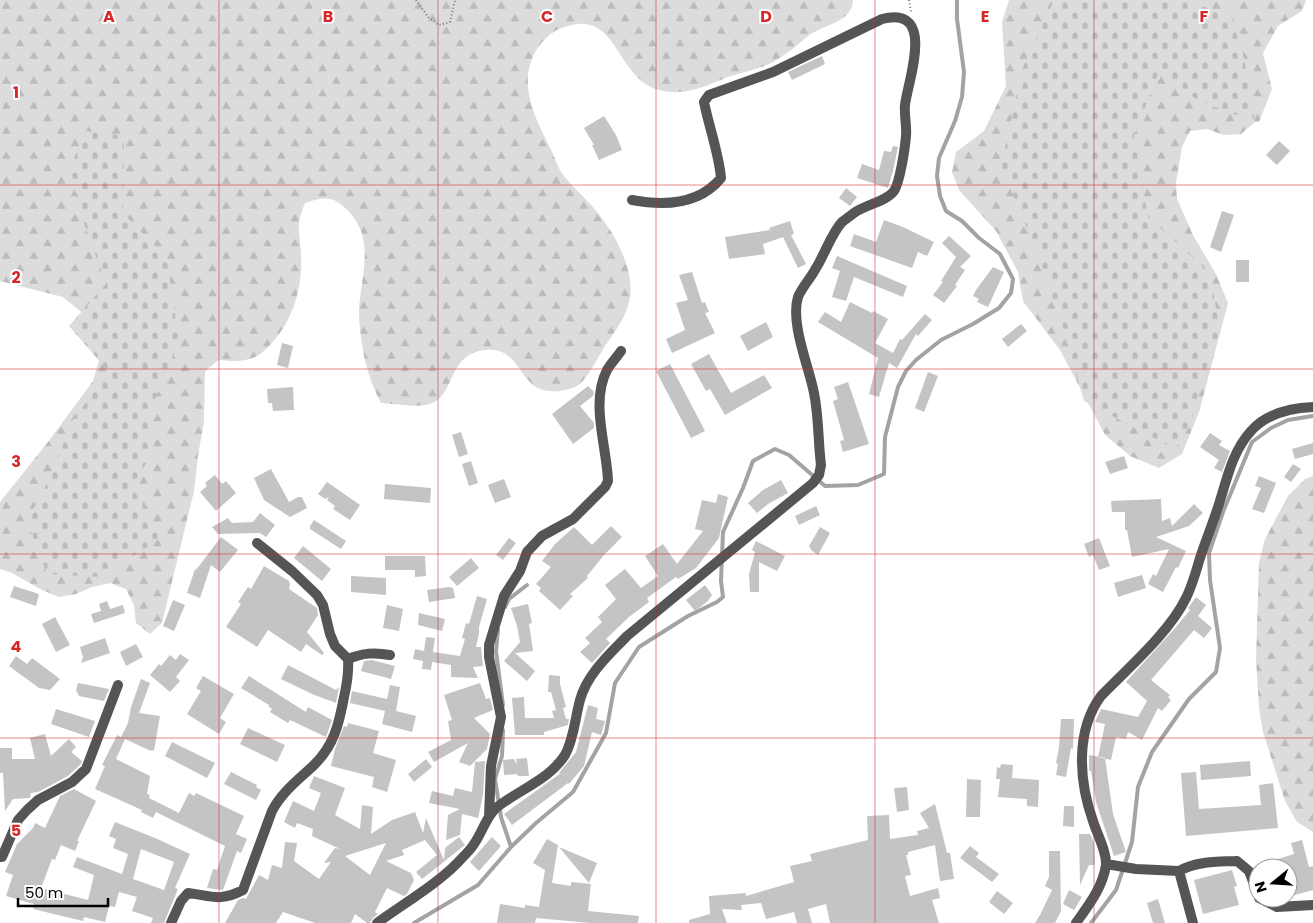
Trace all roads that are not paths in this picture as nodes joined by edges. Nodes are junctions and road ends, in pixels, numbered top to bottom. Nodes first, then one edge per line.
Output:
1 (632, 200) dead end
2 (621, 351) dead end
3 (1313, 407) edge
4 (257, 543) dead end
5 (390, 655) dead end
6 (348, 659) junction
7 (118, 685) dead end
8 (495, 810) junction
9 (1, 859) edge
10 (1106, 864) junction
11 (1248, 870) edge
12 (1179, 871) junction
13 (1313, 905) edge
14 (1298, 906) edge
15 (171, 923) edge
16 (377, 923) edge
17 (1076, 923) edge
18 (1193, 923) edge

1 - 8 street
2 - 8 street
3 - 10 street
4 - 6 street
5 - 6 street
6 - 15 street
7 - 9 street
8 - 16 street
10 - 12 street
10 - 17 street
11 - 12 street
12 - 18 street
13 - 14 street

